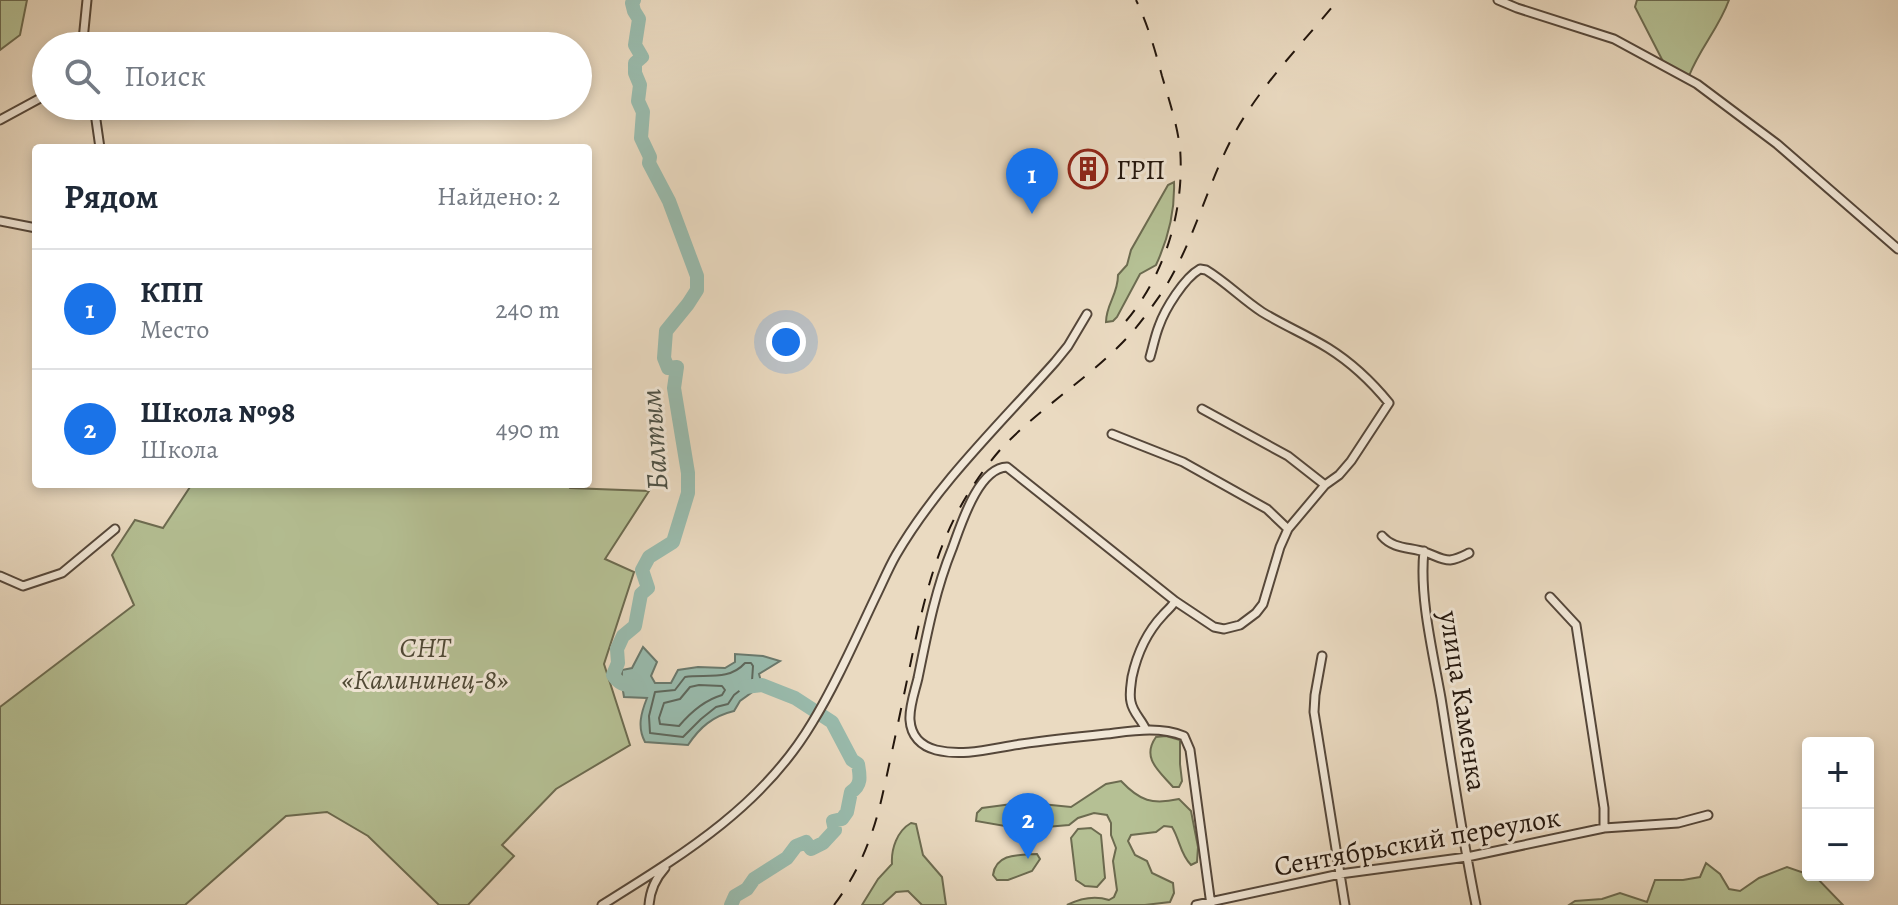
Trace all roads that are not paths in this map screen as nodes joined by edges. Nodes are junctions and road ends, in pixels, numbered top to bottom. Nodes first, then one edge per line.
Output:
1 (87, 0) edge
2 (1498, 0) edge
3 (85, 32) edge
4 (32, 103) edge
5 (0, 120) edge
6 (96, 120) edge
7 (99, 144) edge
8 (0, 221) edge
9 (32, 227) edge
10 (1898, 249) edge
11 (1087, 314) dead end
12 (1150, 357) dead end
13 (1202, 409) dead end
14 (1112, 434) dead end
15 (1325, 485) junction
16 (115, 529) dead end
17 (1288, 529) junction
18 (1382, 536) dead end
19 (1424, 551) junction
20 (1469, 553) dead end
21 (0, 576) edge
22 (1550, 597) dead end
23 (1175, 601) junction
24 (1322, 656) dead end
25 (1146, 730) junction
26 (1708, 815) dead end
27 (1602, 829) junction
28 (1467, 857) junction
29 (669, 863) junction
30 (1340, 874) junction
31 (1211, 904) edge
32 (602, 905) edge
33 (649, 905) edge
34 (1196, 905) edge
35 (1345, 905) edge
36 (1476, 905) edge

1 - 3 street
2 - 10 street
4 - 5 street
6 - 7 street
8 - 9 street
11 - 29 street
12 - 15 street
13 - 15 street
14 - 17 street
15 - 17 street
16 - 21 street
17 - 23 street
18 - 19 street
19 - 20 street
19 - 28 street, улица Каменка
22 - 27 street
23 - 25 street
23 - 25 street
24 - 30 street
25 - 31 street
26 - 27 street, Сентябрьский переулок
27 - 28 street, Сентябрьский переулок
28 - 30 street, Сентябрьский переулок
28 - 36 street, улица Каменка
29 - 32 street
29 - 33 street
30 - 31 street, Сентябрьский переулок
30 - 35 street
31 - 34 street, Сентябрьский переулок

